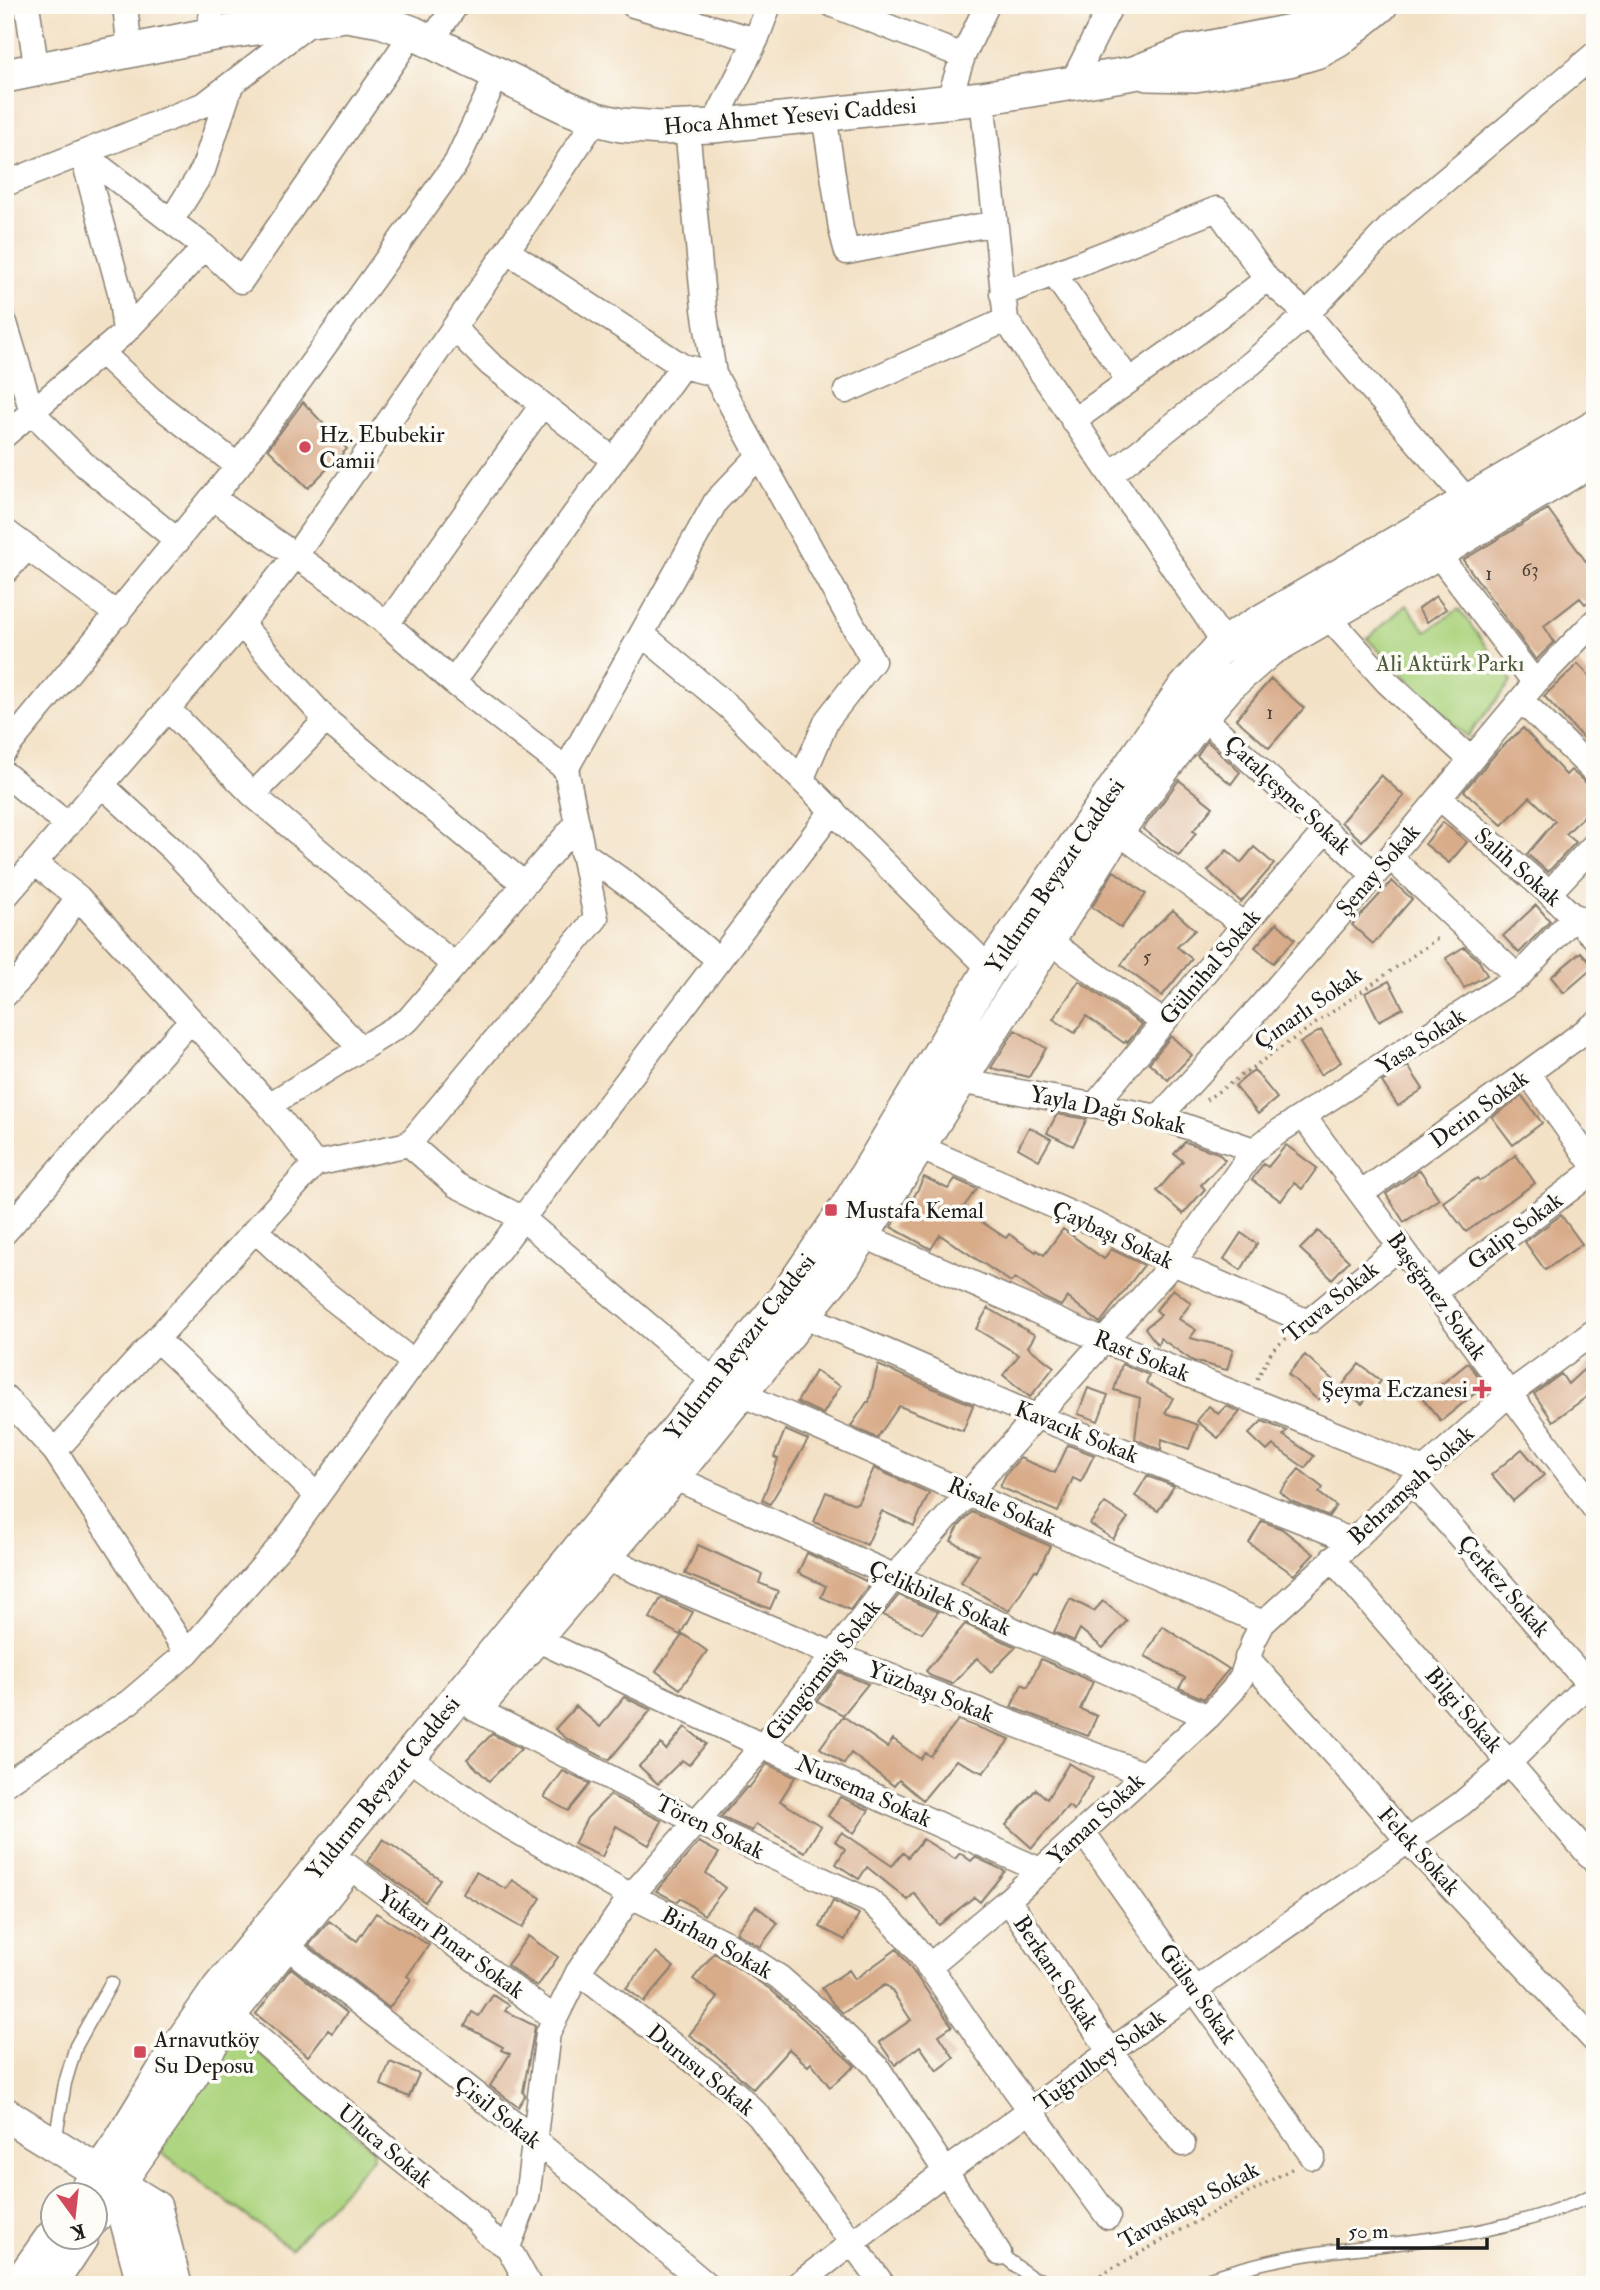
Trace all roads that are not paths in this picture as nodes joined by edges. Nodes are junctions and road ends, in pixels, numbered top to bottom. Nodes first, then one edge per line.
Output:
1 (27, 5) edge
2 (125, 5) edge
3 (456, 5) edge
4 (634, 5) edge
5 (769, 5) edge
6 (833, 5) edge
7 (987, 5) edge
8 (1111, 5) edge
9 (1336, 5) edge
10 (1381, 5) edge
11 (317, 18) junction
12 (210, 20) edge
13 (422, 37) junction
14 (756, 40) junction
15 (130, 52) junction
16 (1595, 54) edge
17 (963, 55) junction
18 (1134, 73) junction
19 (21, 74) edge
20 (497, 75) junction
21 (231, 85) junction
22 (1071, 85) junction
23 (982, 98) junction
24 (948, 102) junction
25 (824, 114) junction
26 (596, 119) junction
27 (700, 127) junction
28 (82, 153) junction
29 (5, 184) edge
30 (171, 221) junction
31 (995, 223) junction
32 (205, 247) junction
33 (507, 251) junction
34 (1054, 274) junction
35 (1266, 279) junction
36 (1002, 294) junction
37 (1307, 314) junction
38 (1006, 320) junction
39 (5, 323) edge
40 (454, 328) junction
41 (125, 332) junction
42 (101, 352) junction
43 (682, 366) junction
44 (714, 374) junction
45 (1129, 381) junction
46 (846, 391) dead end
47 (542, 405) junction
48 (32, 412) junction
49 (1073, 421) junction
50 (1595, 427) edge
51 (5, 435) edge
52 (759, 456) junction
53 (1595, 458) edge
54 (614, 460) junction
55 (239, 466) junction
56 (1111, 474) junction
57 (213, 498) junction
58 (1468, 501) junction
59 (5, 531) edge
60 (178, 541) junction
61 (28, 547) junction
62 (1437, 553) junction
63 (296, 555) junction
64 (5, 572) edge
65 (118, 615) junction
66 (1328, 617) junction
67 (1595, 621) edge
68 (241, 624) junction
69 (387, 624) junction
70 (642, 634) junction
71 (1225, 644) junction
72 (453, 682) junction
73 (1528, 691) junction
74 (168, 709) junction
75 (1202, 716) junction
76 (326, 720) junction
77 (5, 750) edge
78 (1470, 759) junction
79 (566, 769) junction
80 (1595, 772) edge
81 (5, 774) edge
82 (802, 778) junction
83 (102, 785) junction
84 (254, 795) junction
85 (1440, 798) junction
86 (834, 810) junction
87 (577, 823) junction
88 (68, 825) junction
89 (1326, 830) junction
90 (1118, 831) junction
91 (1595, 845) edge
92 (582, 852) junction
93 (35, 863) junction
94 (1382, 866) junction
95 (524, 884) junction
96 (1549, 892) junction
97 (5, 897) edge
98 (78, 897) junction
99 (1574, 916) junction
100 (1244, 925) junction
101 (1595, 938) edge
102 (1049, 941) junction
103 (719, 960) junction
104 (454, 965) junction
105 (990, 968) junction
106 (1518, 977) junction
107 (5, 995) edge
108 (191, 1020) junction
109 (1163, 1022) junction
110 (1595, 1024) edge
111 (361, 1049) junction
112 (1528, 1073) junction
113 (958, 1081) junction
114 (269, 1105) junction
115 (1095, 1105) junction
116 (1304, 1117) junction
117 (1167, 1120) junction
118 (409, 1144) junction
119 (919, 1147) junction
120 (1254, 1150) junction
121 (315, 1164) junction
122 (1595, 1169) edge
123 (1362, 1193) junction
124 (522, 1218) junction
125 (255, 1230) junction
126 (5, 1232) edge
127 (862, 1235) junction
128 (1400, 1246) junction
129 (1173, 1263) junction
130 (1435, 1292) junction
131 (805, 1316) junction
132 (1308, 1322) joint
133 (1595, 1331) edge
134 (156, 1339) junction
135 (1102, 1340) junction
136 (414, 1362) junction
137 (728, 1388) junction
138 (1509, 1394) junction
139 (5, 1396) edge
140 (1035, 1416) junction
141 (55, 1451) junction
142 (1418, 1476) junction
143 (673, 1477) junction
144 (968, 1492) junction
145 (317, 1496) junction
146 (1594, 1506) edge
147 (1353, 1541) junction
148 (603, 1558) junction
149 (1332, 1559) junction
150 (894, 1577) junction
151 (1263, 1623) junction
152 (536, 1639) junction
153 (187, 1653) junction
154 (835, 1655) junction
155 (1247, 1658) junction
156 (1593, 1684) edge
157 (475, 1709) junction
158 (1208, 1717) junction
159 (763, 1746) junction
160 (1510, 1762) junction
161 (424, 1769) junction
162 (1144, 1774) junction
163 (5, 1784) edge
164 (697, 1822) junction
165 (1083, 1832) junction
166 (1409, 1842) junction
167 (1595, 1863) edge
168 (348, 1866) junction
169 (1040, 1870) junction
170 (631, 1896) junction
171 (1008, 1900) junction
172 (285, 1945) junction
173 (928, 1967) junction
174 (578, 1972) junction
175 (111, 1983) dead end
176 (1196, 1989) junction
177 (230, 2014) junction
178 (554, 2018) junction
179 (1595, 2041) edge
180 (1111, 2053) junction
181 (1031, 2112) junction
182 (5, 2114) edge
183 (536, 2141) junction
184 (1183, 2144) dead end
185 (55, 2146) junction
186 (1313, 2157) road end
187 (945, 2172) junction
188 (96, 2182) edge
189 (101, 2182) edge
190 (102, 2182) edge
191 (108, 2189) edge
192 (1595, 2194) edge
193 (108, 2205) edge
194 (1108, 2217) dead end
195 (851, 2242) junction
196 (508, 2247) junction
197 (41, 2252) edge
198 (72, 2252) edge
199 (999, 2253) joint
200 (18, 2285) edge
201 (50, 2285) edge
202 (144, 2285) edge
203 (175, 2285) edge
204 (529, 2285) edge
205 (708, 2285) edge
206 (797, 2285) edge
207 (883, 2285) edge
208 (1056, 2285) edge
209 (1188, 2285) edge

1 - 19 street
2 - 15 street
3 - 13 street
4 - 14 street
5 - 14 street
6 - 17 street
7 - 17 street
8 - 22 street
9 - 18 main road, Hoca Ahmet Yesevi Caddesi
10 - 18 main road
11 - 12 main road, Hoca Ahmet Yesevi Caddesi
11 - 13 main road, Hoca Ahmet Yesevi Caddesi
11 - 21 street
12 - 15 main road, Hoca Ahmet Yesevi Caddesi
13 - 20 main road, Hoca Ahmet Yesevi Caddesi
13 - 32 street
14 - 27 street
15 - 19 main road, Hoca Ahmet Yesevi Caddesi
16 - 37 street
17 - 24 street
18 - 22 main road, Hoca Ahmet Yesevi Caddesi
20 - 26 main road, Hoca Ahmet Yesevi Caddesi
20 - 55 street
21 - 28 street
21 - 30 street
22 - 23 main road, Hoca Ahmet Yesevi Caddesi
23 - 24 main road, Hoca Ahmet Yesevi Caddesi
23 - 31 street
24 - 25 main road, Hoca Ahmet Yesevi Caddesi
25 - 27 main road, Hoca Ahmet Yesevi Caddesi
25 - 31 street
26 - 27 main road, Hoca Ahmet Yesevi Caddesi
26 - 33 street
27 - 44 street
28 - 29 street
28 - 30 street
28 - 41 street
30 - 32 street
31 - 36 street
32 - 41 street
33 - 40 street
33 - 43 street
34 - 35 street
34 - 36 street
34 - 45 street
35 - 37 street
35 - 45 street
36 - 38 street
37 - 56 street
37 - 58 street
38 - 46 street
38 - 49 street
39 - 48 street
40 - 47 street
40 - 63 street
41 - 42 street
42 - 48 street
42 - 55 street
43 - 44 street
43 - 54 street
44 - 52 street
45 - 49 street
47 - 54 street
47 - 69 street
48 - 51 street
48 - 60 street
49 - 56 street
50 - 58 main road, Yıldırım Beyazıt Caddesi
52 - 70 street
52 - 82 street
53 - 62 main road
54 - 72 street
55 - 57 street
56 - 71 street
57 - 60 street
57 - 63 street
58 - 71 main road, Yıldırım Beyazıt Caddesi
59 - 61 street
60 - 65 street
61 - 64 street
61 - 65 street
62 - 66 main road
62 - 73 street
63 - 68 street
63 - 69 street
65 - 77 street
66 - 75 main road
66 - 78 street
67 - 73 street, Şenay Sokak
68 - 74 street
68 - 76 street
69 - 72 street
70 - 79 street
70 - 82 street
71 - 105 main road, Yıldırım Beyazıt Caddesi
72 - 79 street
73 - 78 street, Şenay Sokak
73 - 80 street
74 - 83 street
74 - 84 street
75 - 89 street, Çatalçeşme Sokak
75 - 90 main road
76 - 84 street
76 - 95 street
78 - 85 street, Şenay Sokak
79 - 87 street
81 - 88 street
82 - 86 street
83 - 88 street
83 - 111 street
84 - 104 street
85 - 94 street, Şenay Sokak
85 - 96 street, Salih Sokak
86 - 103 street
86 - 105 street
87 - 92 street
87 - 95 street
88 - 93 street
89 - 94 street, Çatalçeşme Sokak
89 - 100 street, Gülnihal Sokak
90 - 100 street
90 - 102 main road
91 - 96 street
92 - 103 street
92 - 118 street
93 - 97 street
93 - 98 street
94 - 106 street, Çatalçeşme Sokak
94 - 117 street, Şenay Sokak
95 - 104 street
96 - 99 street, Salih Sokak
98 - 107 street
98 - 108 street
99 - 101 street, Salih Sokak
99 - 106 street, Yasa Sokak
100 - 109 street, Gülnihal Sokak
102 - 109 street
102 - 113 main road
103 - 124 street
104 - 111 street
105 - 137 main road, Yıldırım Beyazıt Caddesi
106 - 116 street, Yasa Sokak
108 - 114 street
108 - 126 street
109 - 115 street, Gülnihal Sokak
110 - 112 street, Derin Sokak
111 - 114 street
112 - 122 street
112 - 123 street, Derin Sokak
113 - 115 street, Yayla Dağı Sokak
113 - 119 main road
114 - 121 street
115 - 117 street, Yayla Dağı Sokak
116 - 120 street, Yasa Sokak
116 - 123 street, Başeğmez Sokak
117 - 120 street, Yayla Dağı Sokak
118 - 121 street
118 - 124 street, Risale Sokak
119 - 127 main road
119 - 129 street, Çaybaşı Sokak
120 - 129 street, Güngörmüş Sokak
121 - 125 street
122 - 130 street, Galip Sokak
123 - 128 street, Başeğmez Sokak
124 - 136 street
124 - 137 street, Risale Sokak
125 - 134 street
125 - 136 street
127 - 131 main road
127 - 135 street, Rast Sokak
128 - 130 street, Başeğmez Sokak
128 - 132 street, Truva Sokak
129 - 132 street, Çaybaşı Sokak
129 - 135 street, Güngörmüş Sokak
130 - 138 street, Başeğmez Sokak
131 - 137 main road
131 - 140 street, Kavacık Sokak
133 - 138 street, Behramşah Sokak
134 - 141 street
134 - 145 street
135 - 140 street, Güngörmüş Sokak
135 - 142 street, Rast Sokak
136 - 145 street
137 - 143 main road
137 - 144 street, Risale Sokak
137 - 189 main road, Yıldırım Beyazıt Caddesi
138 - 142 street, Behramşah Sokak
138 - 146 street, Başeğmez Sokak
139 - 141 street
140 - 144 street, Güngörmüş Sokak
140 - 147 street, Kavacık Sokak
141 - 153 street
142 - 147 street, Behramşah Sokak
142 - 156 street, Çerkez Sokak
143 - 148 main road
143 - 150 street, Çelikbilek Sokak
144 - 150 street, Güngörmüş Sokak
144 - 151 street, Risale Sokak
145 - 153 street
147 - 149 street, Behramşah Sokak
148 - 152 main road
148 - 154 street, Yüzbaşı Sokak
149 - 151 street, Behramşah Sokak
149 - 160 street, Bilgi Sokak
150 - 154 street, Güngörmüş Sokak
150 - 158 street, Çelikbilek Sokak
151 - 155 street, Behramşah Sokak
152 - 157 main road
152 - 159 street, Nursema Sokak
153 - 163 street
154 - 159 street, Güngörmüş Sokak
154 - 162 street, Yüzbaşı Sokak
155 - 158 street, Yaman Sokak
155 - 166 street, Felek Sokak
156 - 160 street, Tuğrulbey Sokak
157 - 161 main road
157 - 164 street, Tören Sokak
158 - 162 street, Yaman Sokak
159 - 164 street, Güngörmüş Sokak
159 - 169 street, Nursema Sokak
160 - 166 street, Tuğrulbey Sokak
160 - 167 street, Bilgi Sokak
161 - 168 main road
161 - 170 street, Birhan Sokak
162 - 165 street, Yaman Sokak
164 - 170 street, Güngörmüş Sokak
164 - 173 street, Tören Sokak
165 - 169 street, Yaman Sokak
165 - 176 street, Gülsu Sokak
166 - 176 street, Tuğrulbey Sokak
166 - 179 street, Felek Sokak
168 - 172 main road
168 - 178 street, Yukarı Pınar Sokak
169 - 171 street, Yaman Sokak
170 - 174 street, Güngörmüş Sokak
170 - 187 street, Birhan Sokak
171 - 173 street, Yaman Sokak
171 - 180 street, Berkant Sokak
172 - 177 main road
172 - 183 street, Çisil Sokak
173 - 181 street, Tören Sokak
174 - 178 street, Güngörmüş Sokak
174 - 195 street, Durusu Sokak
175 - 185 lane
176 - 180 street, Tuğrulbey Sokak
176 - 186 street, Gülsu Sokak
177 - 190 main road
177 - 196 street, Uluca Sokak
178 - 183 street, Güngörmüş Sokak
180 - 181 street, Tuğrulbey Sokak
180 - 184 street, Berkant Sokak
181 - 187 street, Tuğrulbey Sokak
181 - 194 street, Tören Sokak
182 - 185 main road
183 - 196 street, Güngörmüş Sokak
183 - 205 street, Çisil Sokak
185 - 188 main road
187 - 195 street, Tuğrulbey Sokak
187 - 199 street, Birhan Sokak
191 - 203 main road
192 - 209 lane
193 - 202 main road
195 - 206 street, Tuğrulbey Sokak
195 - 207 street, Durusu Sokak
196 - 204 street, Uluca Sokak
197 - 200 main road
198 - 201 main road
199 - 208 lane

